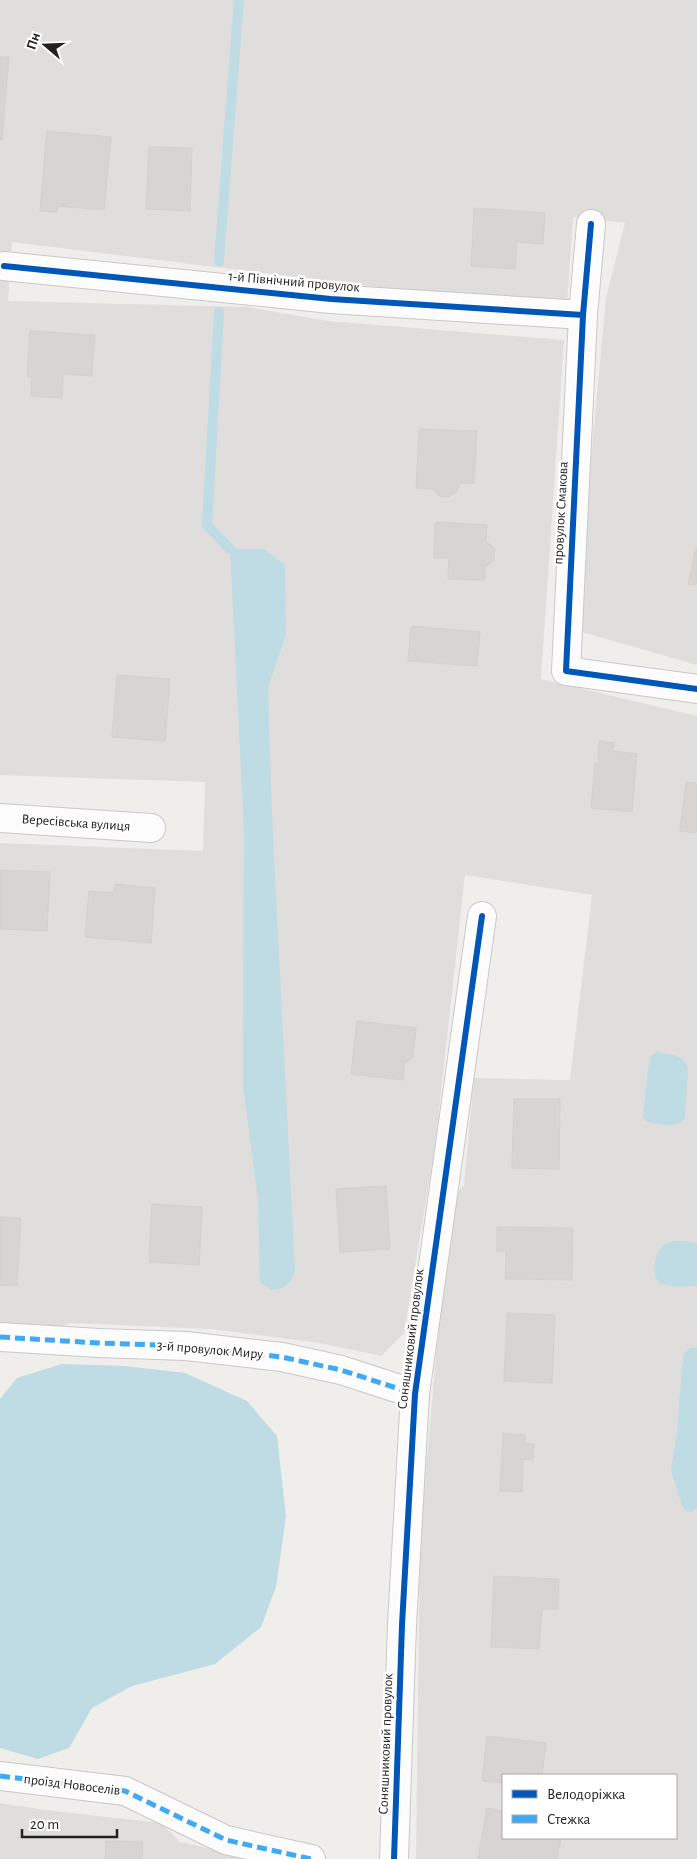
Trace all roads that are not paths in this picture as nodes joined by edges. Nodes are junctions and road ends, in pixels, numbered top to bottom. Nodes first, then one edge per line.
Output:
1 (591, 224) dead end
2 (4, 266) dead end
3 (583, 315) junction
4 (697, 689) edge
5 (0, 818) edge
6 (151, 828) dead end
7 (482, 916) dead end
8 (0, 1337) edge
9 (415, 1394) junction
10 (0, 1776) edge
11 (310, 1859) edge
12 (394, 1859) edge

1 - 3 street, провулок Смакова
2 - 3 street, 1-й Північний провулок
3 - 4 street, провулок Смакова
5 - 6 street, Вересівська вулиця
7 - 9 street, Соняшниковий провулок
8 - 9 street, 3-й провулок Миру
9 - 12 street, Соняшниковий провулок
10 - 11 street, проїзд Новоселів

